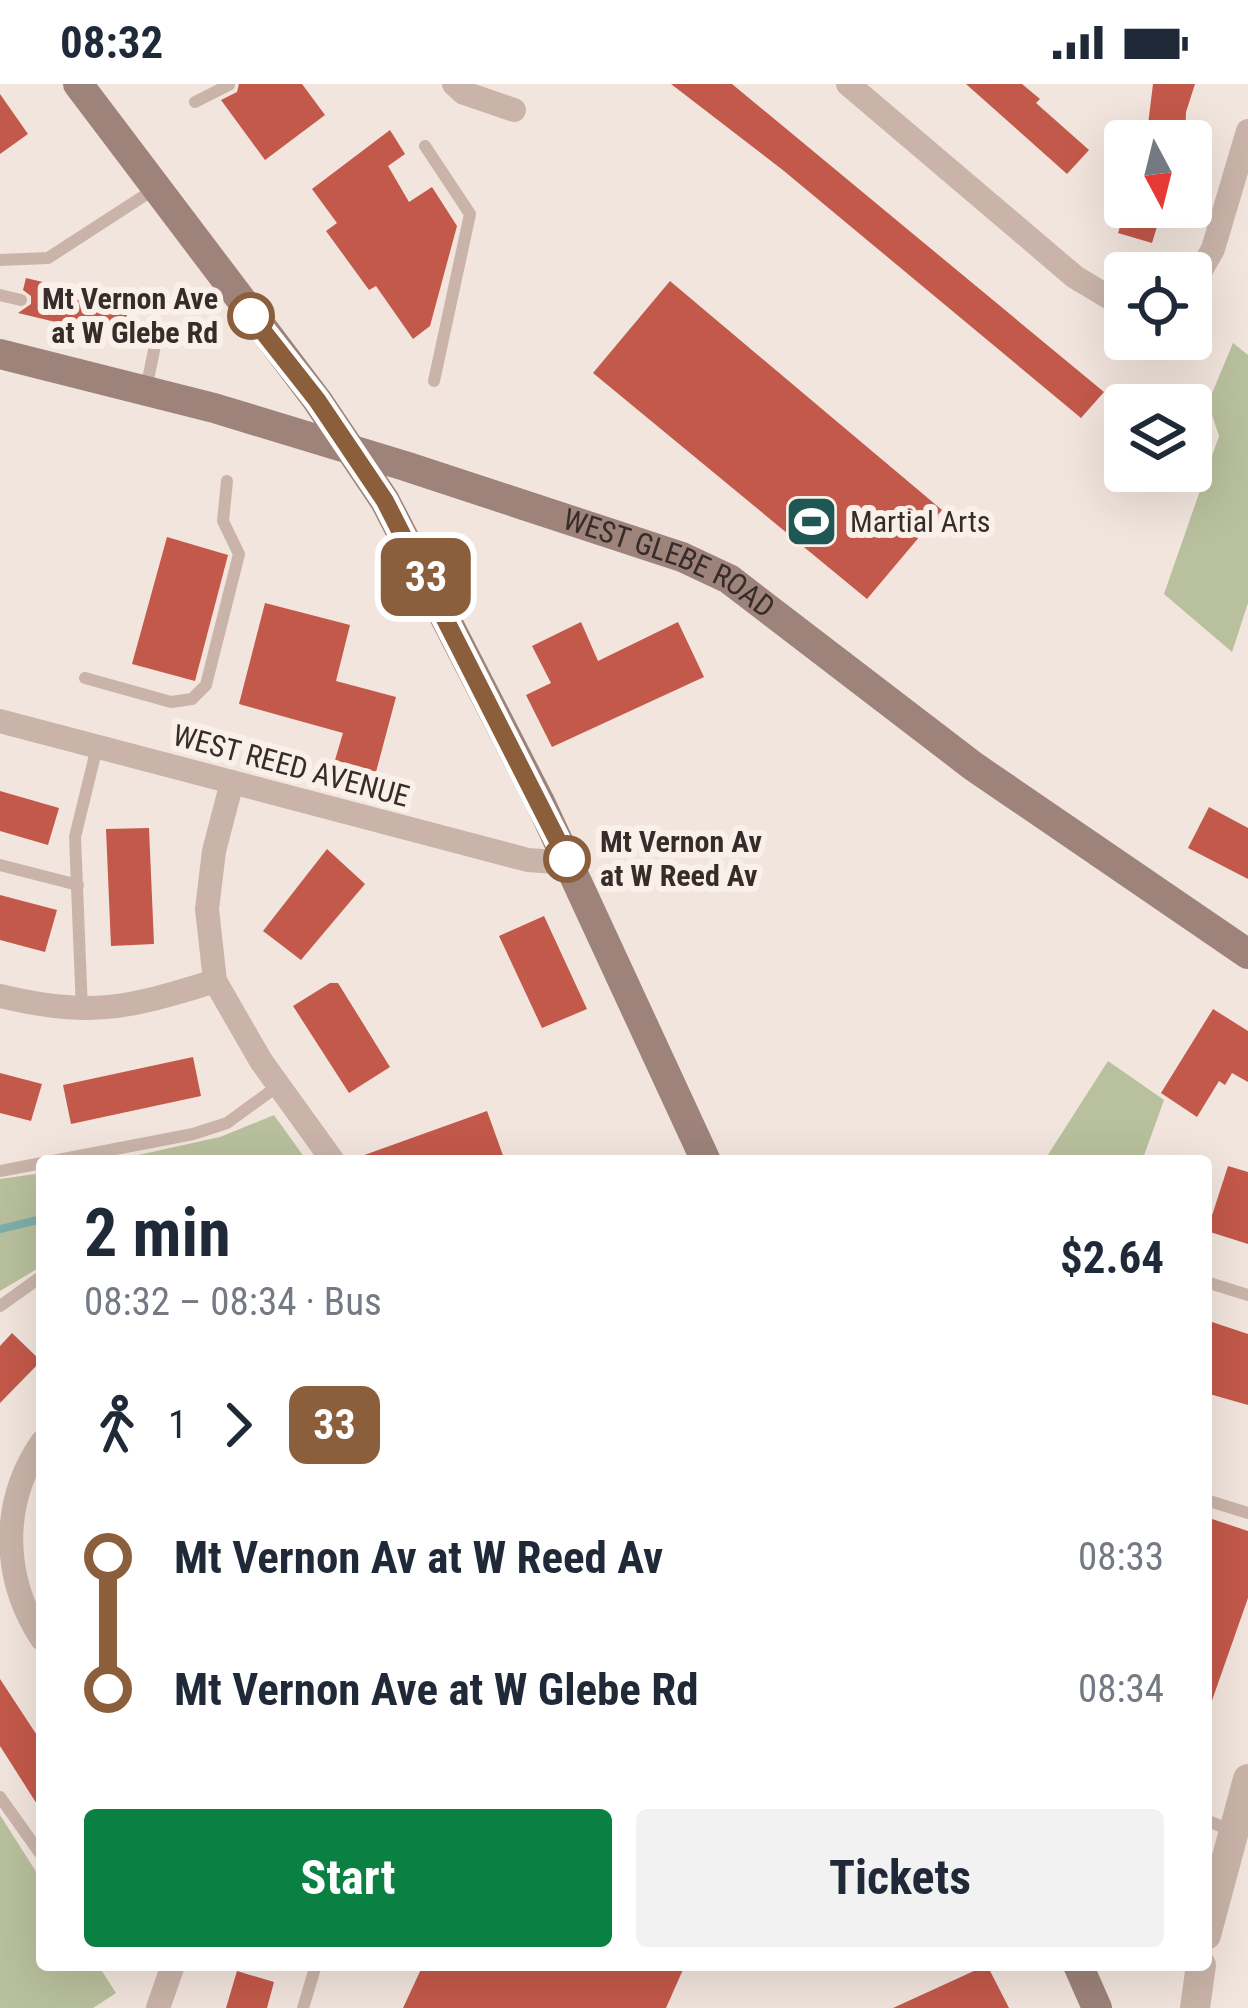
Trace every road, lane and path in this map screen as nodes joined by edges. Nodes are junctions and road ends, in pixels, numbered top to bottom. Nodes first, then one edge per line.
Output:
1 (78, 84) edge
2 (454, 84) edge
3 (848, 84) edge
4 (229, 86) edge
5 (195, 102) dead end
6 (514, 110) dead end
7 (1248, 131) edge
8 (425, 146) dead end
9 (154, 189) junction
10 (1212, 252) edge
11 (0, 260) edge
12 (0, 295) edge
13 (1104, 295) edge
14 (21, 300) dead end
15 (124, 328) dead end
16 (0, 354) edge
17 (434, 381) dead end
18 (146, 390) junction
19 (352, 449) junction
20 (226, 482) dead end
21 (85, 678) dead end
22 (0, 721) edge
23 (98, 746) junction
24 (232, 782) junction
25 (568, 862) junction
26 (0, 865) edge
27 (78, 885) junction
28 (1248, 954) edge
29 (215, 981) junction
30 (0, 995) edge
31 (82, 1011) junction
32 (279, 1086) junction
33 (81, 1155) edge
34 (329, 1155) edge
35 (703, 1155) edge
36 (36, 1164) edge
37 (0, 1171) edge
38 (36, 1280) edge
39 (1212, 1284) edge
40 (1248, 1295) edge
41 (0, 1306) edge
42 (36, 1452) edge
43 (1212, 1502) edge
44 (1248, 1513) edge
45 (36, 1630) edge
46 (1248, 1779) edge
47 (0, 1797) edge
48 (1219, 1825) edge
49 (36, 1848) edge
50 (1212, 1884) edge
51 (170, 1971) edge
52 (314, 1971) edge
53 (1081, 1971) edge
54 (1201, 1971) edge
55 (158, 2008) edge
56 (303, 2008) edge
57 (1097, 2008) edge
58 (1196, 2008) edge

1 - 9 main road
2 - 6 street
3 - 13 street
4 - 5 lane
7 - 10 street
8 - 17 lane
9 - 11 lane
9 - 19 main road
12 - 14 lane
15 - 18 lane
16 - 18 main road, WEST GLEBE ROAD
18 - 19 main road, WEST GLEBE ROAD
19 - 25 main road
19 - 28 main road, WEST GLEBE ROAD
20 - 21 lane
22 - 23 street, WEST REED AVENUE
23 - 24 street, WEST REED AVENUE
23 - 27 lane
24 - 25 street, WEST REED AVENUE
24 - 29 street
25 - 35 main road
26 - 27 lane
27 - 31 lane
29 - 31 street
29 - 32 street
30 - 31 street
32 - 33 lane
32 - 34 street
36 - 37 lane
38 - 41 lane
39 - 40 lane
42 - 45 street
43 - 44 lane
46 - 48 street
47 - 49 lane
48 - 50 street
51 - 55 street
52 - 56 lane
53 - 57 main road
54 - 58 street

